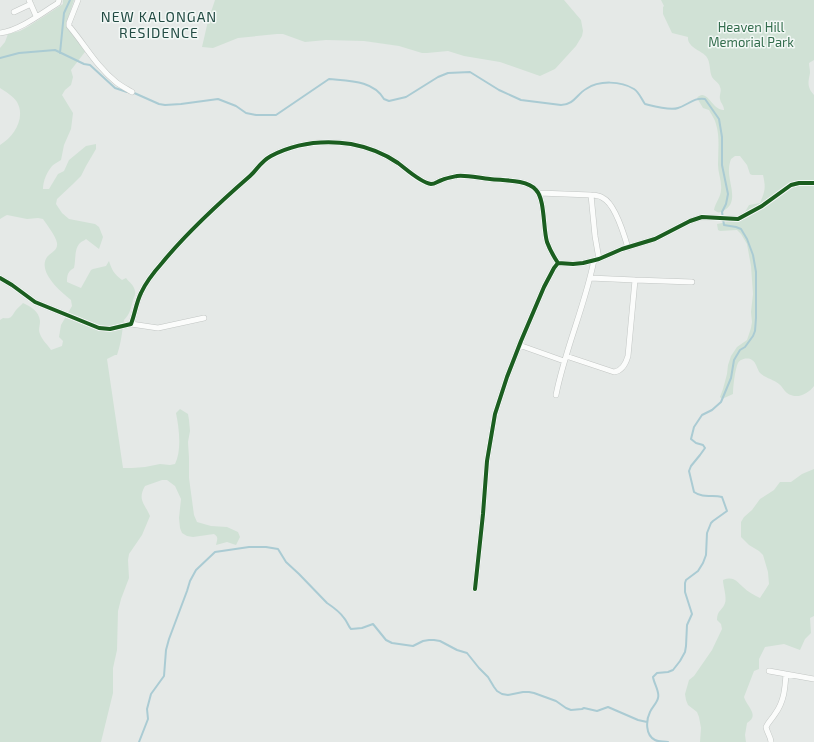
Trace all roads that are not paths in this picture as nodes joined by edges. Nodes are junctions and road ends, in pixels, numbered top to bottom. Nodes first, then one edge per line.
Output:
1 (59, 0) edge
2 (78, 0) edge
3 (30, 2) edge
4 (14, 12) dead end
5 (36, 16) junction
6 (0, 33) edge
7 (132, 92) dead end
8 (814, 183) edge
9 (538, 193) junction
10 (591, 195) junction
11 (628, 248) junction
12 (596, 260) junction
13 (558, 263) junction
14 (0, 278) edge
15 (590, 278) junction
16 (635, 280) junction
17 (692, 282) dead end
18 (204, 318) dead end
19 (131, 324) junction
20 (519, 345) junction
21 (565, 359) junction
22 (556, 395) dead end
23 (476, 588) dead end
24 (769, 671) dead end
25 (786, 674) junction
26 (814, 679) edge
27 (771, 742) edge

1 - 5 street
2 - 7 street
3 - 4 street
3 - 5 street
5 - 6 street
8 - 11 street
9 - 10 street
9 - 13 street
9 - 19 street
10 - 11 street
10 - 12 street
11 - 12 street
12 - 13 street
12 - 15 street
13 - 20 street
14 - 19 street
15 - 16 street
15 - 21 street
16 - 17 street
16 - 21 street
18 - 19 street
20 - 21 street
20 - 23 street
21 - 22 street
24 - 25 street
25 - 26 street
25 - 27 street

